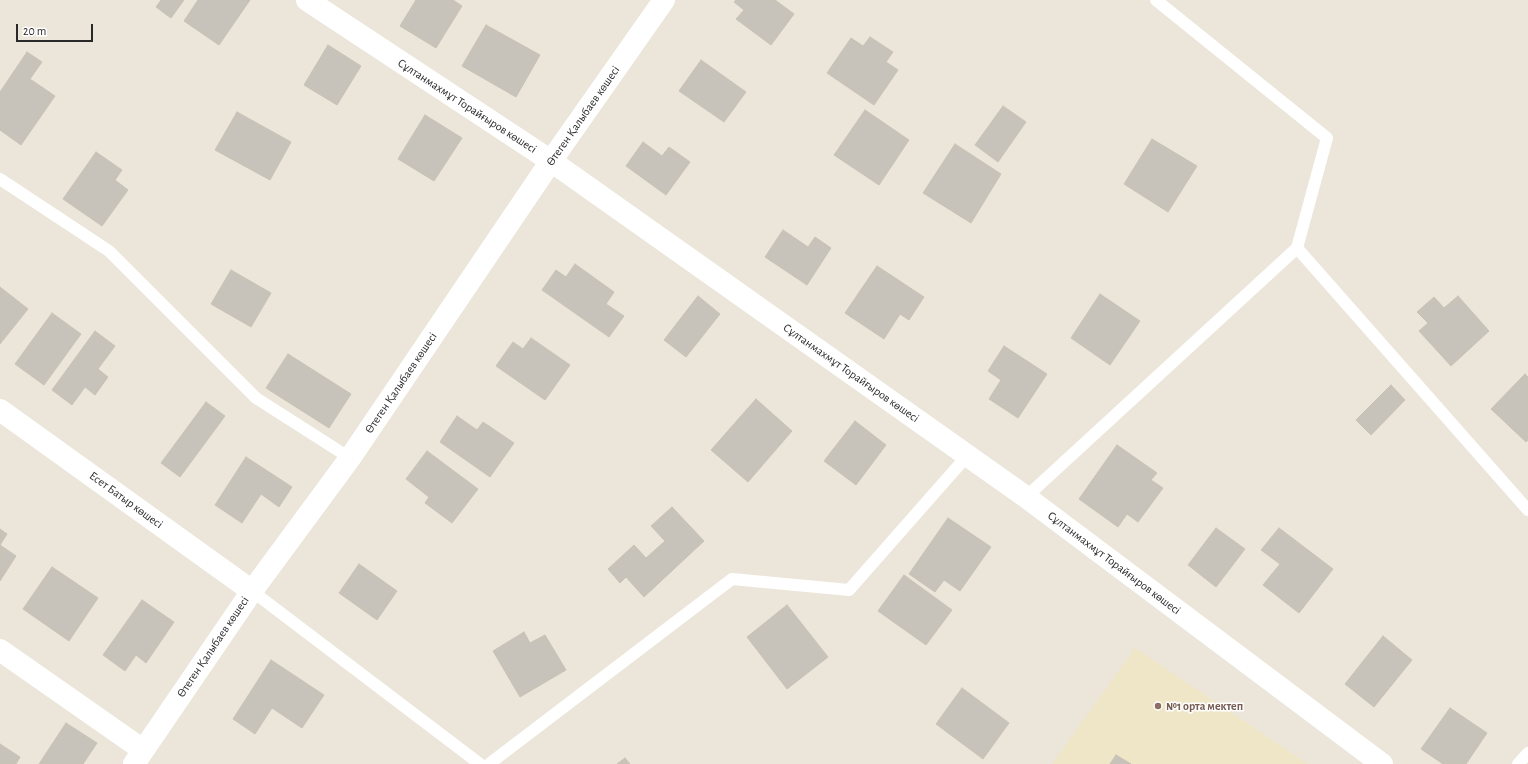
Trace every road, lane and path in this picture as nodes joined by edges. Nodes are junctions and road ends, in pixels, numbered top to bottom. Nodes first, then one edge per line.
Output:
1 (307, 0) edge
2 (664, 0) edge
3 (1156, 0) edge
4 (551, 161) junction
5 (0, 179) edge
6 (1297, 248) junction
7 (0, 410) edge
8 (968, 456) junction
9 (350, 458) junction
10 (1026, 497) junction
11 (1528, 510) edge
12 (252, 591) junction
13 (0, 650) edge
14 (1528, 752) edge
15 (138, 757) edge
16 (480, 764) edge
17 (489, 764) edge
18 (1382, 764) edge
19 (1518, 764) edge

1 - 4 street, Сұлтанмахмұт Торайғыров көшесі
2 - 4 street, Өтеген Қалыбаев көшесі
3 - 6 lane
4 - 8 street, Сұлтанмахмұт Торайғыров көшесі
4 - 9 street, Өтеген Қалыбаев көшесі
5 - 9 lane
6 - 10 lane
6 - 11 lane
7 - 12 street, Есет Батыр көшесі
8 - 10 street, Сұлтанмахмұт Торайғыров көшесі
8 - 17 lane
9 - 12 street, Өтеген Қалыбаев көшесі
10 - 18 street, Сұлтанмахмұт Торайғыров көшесі
12 - 15 street, Өтеген Қалыбаев көшесі
12 - 16 lane
13 - 15 street
14 - 19 lane

